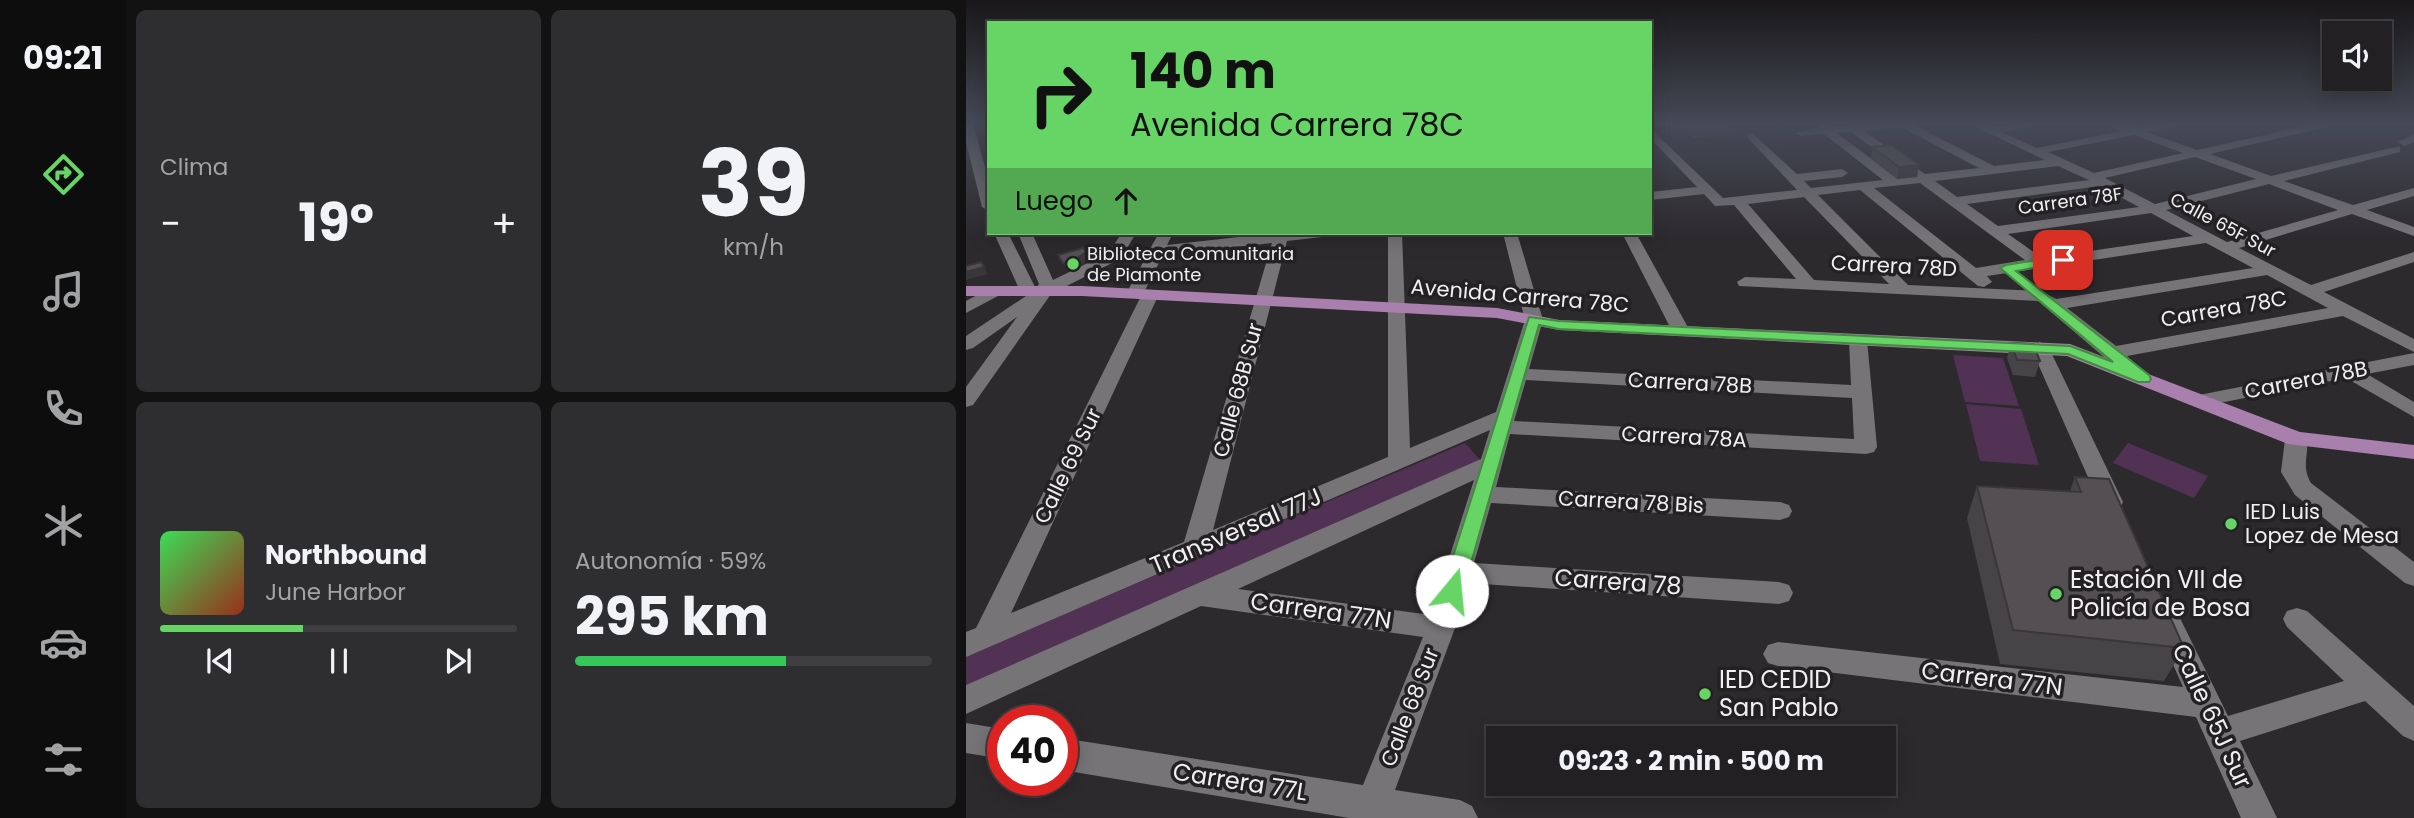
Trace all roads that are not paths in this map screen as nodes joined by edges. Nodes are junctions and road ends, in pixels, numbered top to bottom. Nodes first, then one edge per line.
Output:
1 (972, 162) edge
2 (1681, 162) edge
3 (1777, 162) edge
4 (1868, 162) edge
5 (1900, 162) edge
6 (1979, 162) edge
7 (2061, 162) edge
8 (2063, 162) edge
9 (2162, 162) edge
10 (2222, 162) edge
11 (2335, 162) edge
12 (1992, 170) junction
13 (1842, 173) dead end
14 (1923, 179) junction
15 (2097, 179) junction
16 (2270, 180) junction
17 (1894, 182) junction
18 (1800, 186) junction
19 (1863, 186) junction
20 (2414, 192) edge
21 (1714, 196) junction
22 (1652, 197) edge
23 (1738, 201) junction
24 (1954, 202) junction
25 (984, 203) edge
26 (2152, 209) junction
27 (2354, 210) junction
28 (1995, 231) junction
29 (2414, 232) edge
30 (1002, 235) edge
31 (1026, 235) edge
32 (1128, 235) edge
33 (1165, 235) edge
34 (1281, 235) edge
35 (1395, 235) edge
36 (1511, 235) edge
37 (1630, 235) edge
38 (2208, 238) junction
39 (2225, 247) junction
40 (1157, 251) junction
41 (1114, 256) junction
42 (2414, 257) edge
43 (2039, 264) junction
44 (2006, 268) junction
45 (2268, 270) junction
46 (1973, 273) junction
47 (1745, 282) dead end
48 (1809, 285) junction
49 (1904, 290) junction
50 (966, 291) edge
51 (1036, 291) junction
52 (2309, 291) junction
53 (992, 292) junction
54 (1142, 294) junction
55 (1999, 294) junction
56 (1263, 300) junction
57 (2047, 301) junction
58 (1395, 307) junction
59 (966, 308) edge
60 (2345, 310) junction
61 (1534, 320) junction
62 (1681, 331) junction
63 (1858, 340) junction
64 (966, 344) edge
65 (2414, 346) edge
66 (2040, 348) junction
67 (2111, 353) junction
68 (2414, 359) edge
69 (2349, 372) junction
70 (1517, 374) junction
71 (2143, 379) junction
72 (1862, 391) junction
73 (966, 401) edge
74 (2199, 401) junction
75 (2414, 411) edge
76 (1503, 421) junction
77 (2295, 439) junction
78 (2410, 453) edge
79 (1399, 463) junction
80 (1491, 463) junction
81 (1481, 494) junction
82 (1780, 511) dead end
83 (2119, 518) edge
84 (1195, 548) junction
85 (1458, 572) junction
86 (2414, 576) edge
87 (1779, 593) dead end
88 (1200, 595) junction
89 (2159, 604) edge
90 (2297, 619) dead end
91 (1441, 628) junction
92 (976, 641) edge
93 (1778, 654) dead end
94 (2370, 686) junction
95 (966, 700) edge
96 (2213, 718) junction
97 (2414, 726) edge
98 (966, 738) edge
99 (987, 741) edge
100 (1078, 757) edge
101 (1370, 811) edge
102 (1460, 818) edge
103 (2259, 818) edge

1 - 25 street
2 - 21 street
3 - 18 street
4 - 17 street
5 - 14 street
6 - 12 street
7 - 12 street
8 - 15 street, Calle 65F Sur
9 - 15 street
10 - 16 street
11 - 16 street, Carrera 78F
12 - 14 street
13 - 18 street
14 - 17 street
14 - 24 street
15 - 24 street
15 - 26 street, Calle 65F Sur
16 - 26 street, Carrera 78F
16 - 27 street
17 - 19 street
18 - 19 street
18 - 21 street
18 - 23 street
18 - 49 street
19 - 46 street
20 - 27 street
21 - 22 street
21 - 23 street
23 - 48 street
24 - 28 street
26 - 28 street, Carrera 78F
26 - 38 street, Calle 65F Sur
27 - 29 street
27 - 39 street
28 - 43 street
30 - 51 street
31 - 51 street
32 - 41 street
33 - 40 street, Calle 69 Sur
34 - 40 street
34 - 56 street, Calle 68B Sur
35 - 58 street
36 - 61 street
37 - 62 street
38 - 39 street, Calle 65F Sur
38 - 43 street, Carrera 78D
39 - 45 street, Calle 65F Sur
40 - 41 street
40 - 54 street, Calle 69 Sur
41 - 51 street
42 - 52 street
43 - 44 street, Carrera 78D
44 - 46 street, Carrera 78D
44 - 57 street
45 - 52 street, Calle 65F Sur
45 - 57 street, Carrera 78D
46 - 55 street
47 - 48 street, Carrera 78D
48 - 49 street, Carrera 78D
49 - 55 street, Carrera 78D
50 - 53 main road, Avenida Carrera 78C
51 - 53 main road, Avenida Carrera 78C
51 - 54 main road, Avenida Carrera 78C
51 - 64 street
51 - 73 street
52 - 60 street, Calle 65F Sur
53 - 59 street
54 - 56 main road, Avenida Carrera 78C
54 - 92 street, Calle 69 Sur
55 - 57 street, Carrera 78D
56 - 58 main road, Avenida Carrera 78C
56 - 84 street, Calle 68B Sur
57 - 67 street
58 - 61 main road, Avenida Carrera 78C
58 - 79 street
60 - 65 street, Calle 65F Sur
60 - 67 street, Carrera 78C
61 - 62 main road, Avenida Carrera 78C
61 - 70 street, Calle 68 Sur
62 - 63 main road, Avenida Carrera 78C
63 - 66 main road, Avenida Carrera 78C
63 - 72 street
66 - 71 main road, Avenida Carrera 78C
66 - 83 street
67 - 71 street
68 - 69 street, Carrera 78B
69 - 74 street, Carrera 78B
69 - 75 street
70 - 72 street, Carrera 78B
70 - 76 street, Calle 68 Sur
71 - 74 main road, Avenida Carrera 78C
72 - 76 street, Carrera 78A
74 - 77 main road, Avenida Carrera 78C
76 - 79 street, Transversal 77J
76 - 80 street, Calle 68 Sur
77 - 78 main road, Avenida Carrera 78C
77 - 86 street
79 - 84 street, Transversal 77J
80 - 81 street, Calle 68 Sur
80 - 88 street, Transversal 77J
81 - 82 street, Carrera 78 Bis
81 - 85 street, Calle 68 Sur
84 - 92 street, Transversal 77J
85 - 87 street, Carrera 78
85 - 91 street, Calle 68 Sur
88 - 91 street, Carrera 77N
88 - 95 street, Transversal 77J
89 - 96 street, Calle 65J Sur
90 - 94 street
91 - 101 street, Calle 68 Sur
93 - 96 street, Carrera 77N
94 - 96 street, Carrera 77N
94 - 97 street
96 - 103 street, Calle 65J Sur
98 - 99 street
100 - 101 street, Carrera 77L
101 - 102 street, Carrera 77L

